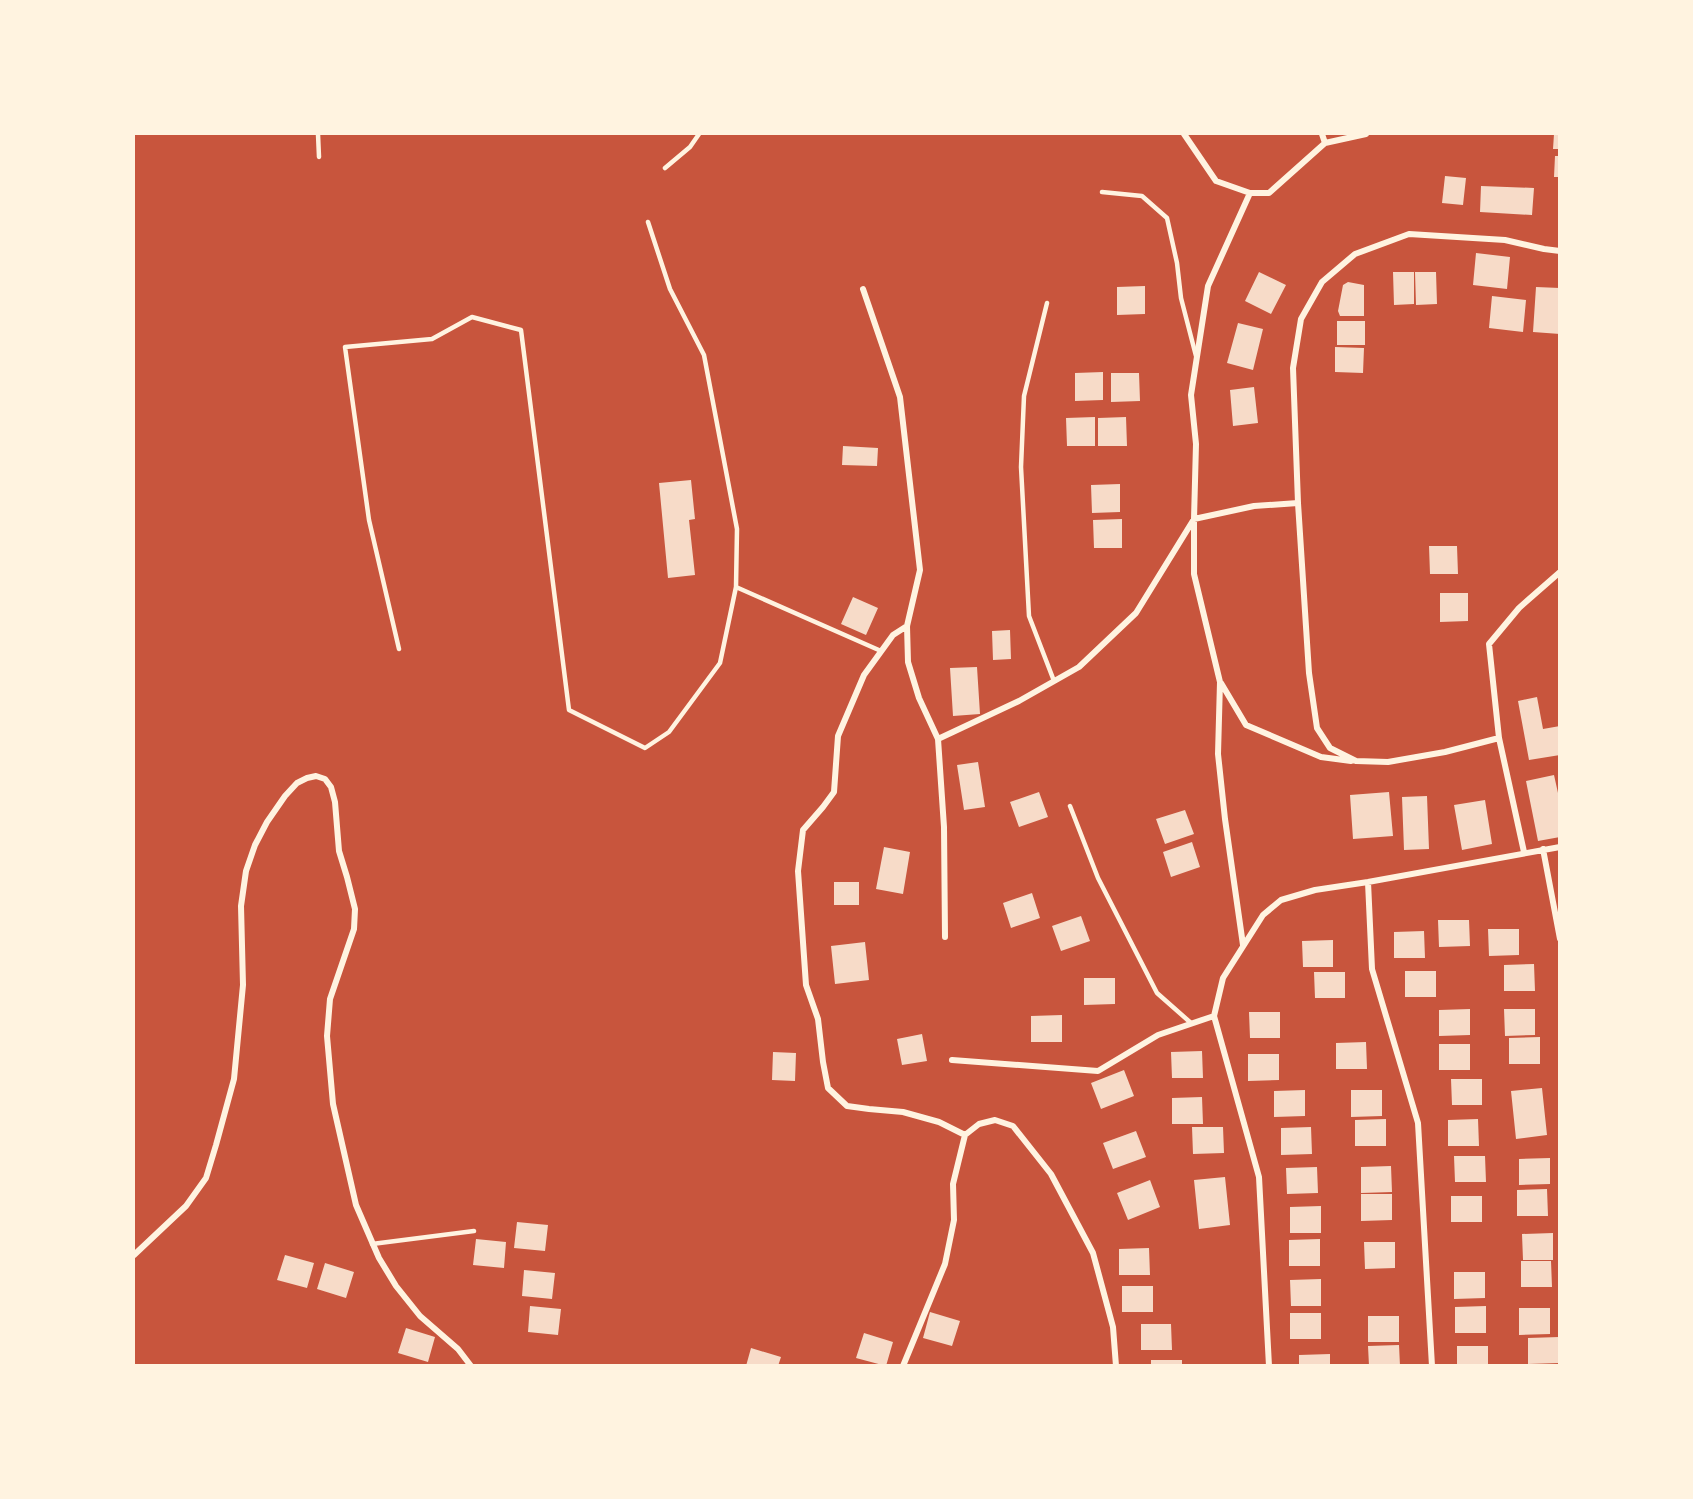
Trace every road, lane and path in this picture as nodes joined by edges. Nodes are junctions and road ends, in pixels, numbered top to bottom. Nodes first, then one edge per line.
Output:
1 (318, 134) edge
2 (699, 134) edge
3 (1184, 134) edge
4 (1322, 134) edge
5 (1366, 134) edge
6 (1325, 143) junction
7 (319, 157) dead end
8 (665, 168) dead end
9 (1102, 192) dead end
10 (1250, 193) junction
11 (648, 222) dead end
12 (1560, 251) edge
13 (863, 289) dead end
14 (1047, 303) dead end
15 (1197, 358) junction
16 (1299, 503) junction
17 (1194, 519) junction
18 (1560, 572) edge
19 (736, 587) junction
20 (907, 626) junction
21 (399, 649) dead end
22 (881, 651) junction
23 (1054, 681) junction
24 (1220, 682) junction
25 (938, 738) junction
26 (1499, 738) junction
27 (1356, 761) junction
28 (1070, 806) dead end
29 (1560, 847) edge
30 (1543, 849) junction
31 (1524, 852) junction
32 (1368, 882) junction
33 (945, 937) dead end
34 (1560, 939) edge
35 (1243, 946) junction
36 (1214, 1016) junction
37 (1191, 1023) junction
38 (952, 1060) dead end
39 (965, 1135) junction
40 (474, 1231) dead end
41 (372, 1244) junction
42 (134, 1256) edge
43 (471, 1365) edge
44 (903, 1365) edge
45 (1116, 1365) edge
46 (1269, 1365) edge
47 (1432, 1365) edge

1 - 7 lane
2 - 8 lane
3 - 10 street
4 - 6 street
5 - 6 street
6 - 10 street
9 - 15 lane
10 - 15 street
11 - 19 lane
12 - 16 street
13 - 20 street
14 - 23 lane
15 - 17 street
16 - 17 street
16 - 27 street
17 - 23 street
17 - 24 street
18 - 26 street
19 - 21 lane
19 - 22 lane
20 - 22 street
20 - 25 street
22 - 39 street
23 - 25 street
24 - 27 street
24 - 35 street
25 - 33 street
26 - 27 street
26 - 31 street
28 - 37 lane
29 - 30 street
30 - 31 street
30 - 34 street
31 - 32 street
32 - 35 street
32 - 47 street
35 - 36 street
36 - 37 street
36 - 46 street
37 - 38 street
39 - 44 street
39 - 45 street
40 - 41 lane
41 - 42 street
41 - 43 street

